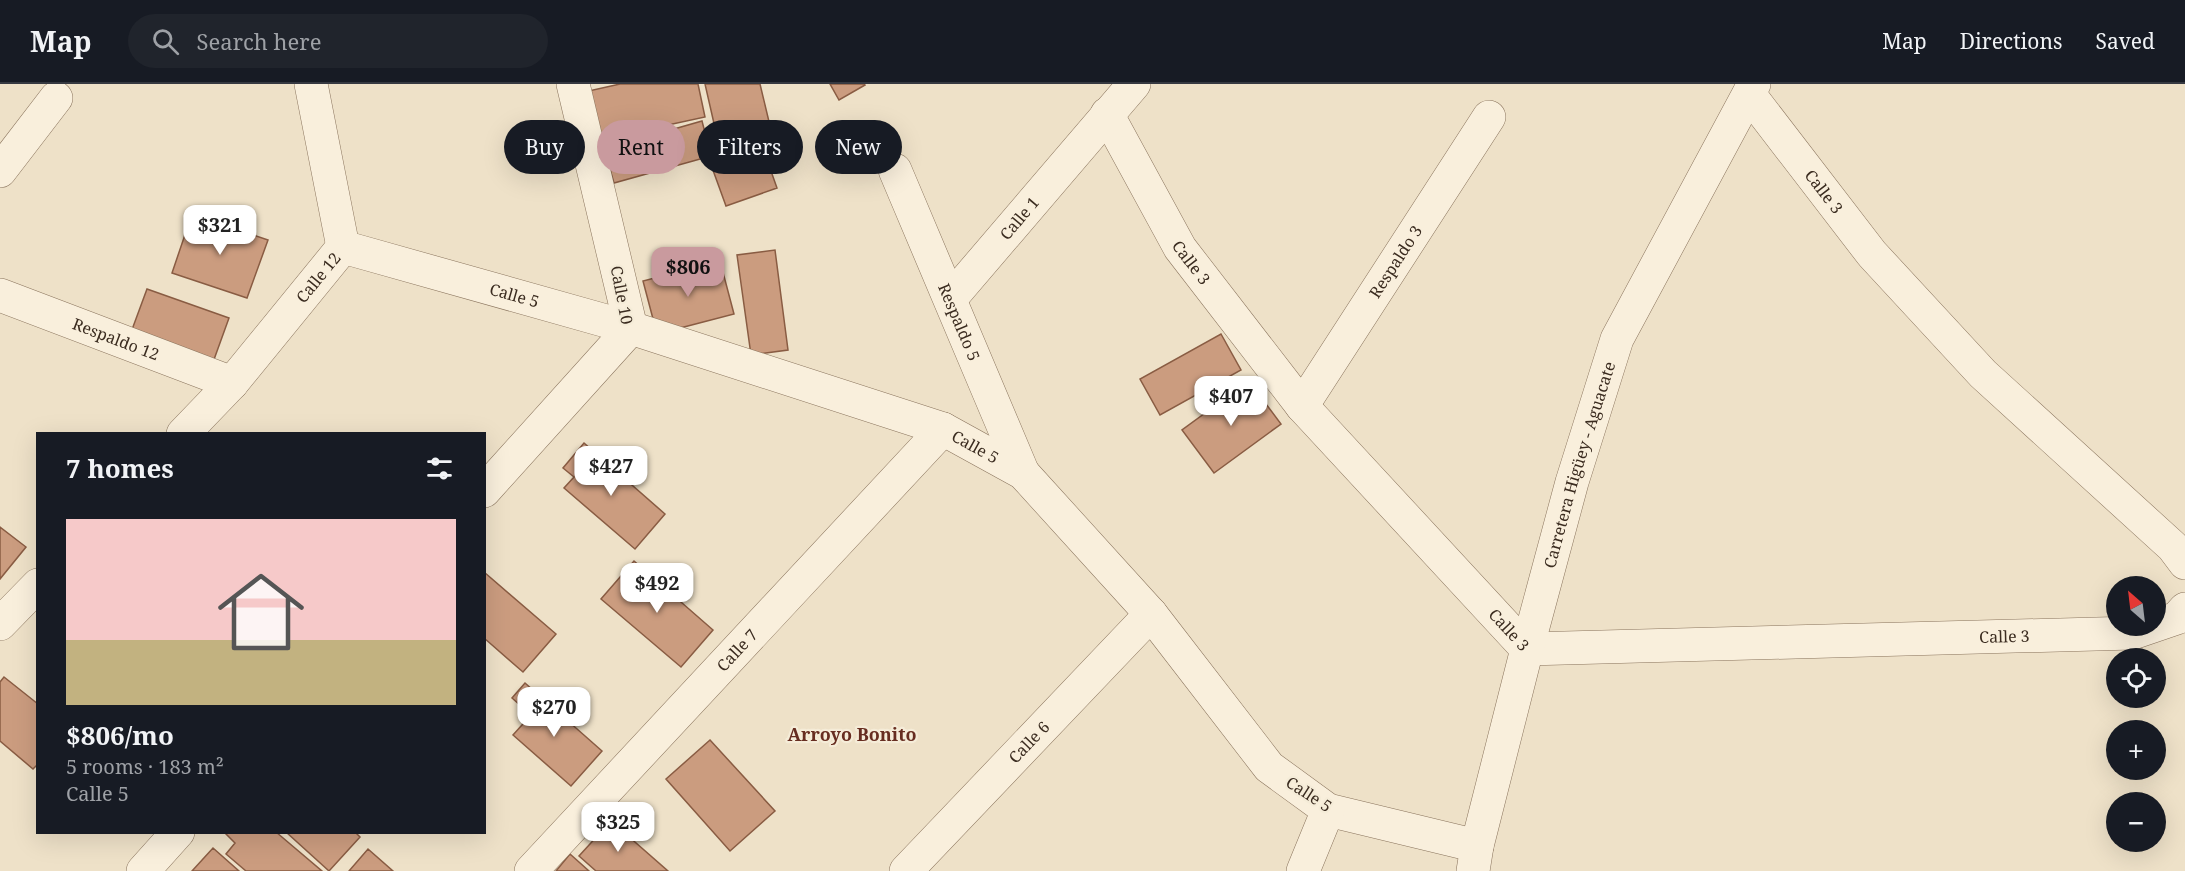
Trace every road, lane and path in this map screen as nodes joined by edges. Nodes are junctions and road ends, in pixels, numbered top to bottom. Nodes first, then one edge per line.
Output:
1 (311, 84) edge
2 (573, 84) edge
3 (1134, 84) edge
4 (1752, 89) edge
5 (56, 98) dead end
6 (1107, 114) junction
7 (1489, 117) dead end
8 (0, 171) edge
9 (897, 174) edge
10 (343, 247) junction
11 (0, 295) edge
12 (951, 298) junction
13 (631, 328) junction
14 (232, 383) junction
15 (1302, 406) junction
16 (943, 429) junction
17 (185, 432) edge
18 (1023, 474) junction
19 (486, 489) edge
20 (2185, 563) edge
21 (36, 587) edge
22 (2185, 609) edge
23 (1151, 614) junction
24 (0, 624) edge
25 (1527, 649) junction
26 (1328, 810) junction
27 (176, 834) edge
28 (1475, 858) edge
29 (143, 871) edge
30 (531, 871) edge
31 (906, 871) edge
32 (1302, 871) edge

1 - 10 street, Calle 12
2 - 13 street, Calle 10
3 - 6 street, Calle 1
4 - 20 street, Calle 3
4 - 25 street, Carretera Higüey - Aguacate
5 - 8 street
6 - 12 street, Calle 1
6 - 15 street, Calle 3
7 - 15 street, Respaldo 3
9 - 12 street, Respaldo 5
10 - 13 street, Calle 5
10 - 14 street, Calle 12
11 - 14 street, Respaldo 12
12 - 18 street, Respaldo 5
13 - 16 street, Calle 5
13 - 19 street, Calle 10
14 - 17 street, Calle 12
15 - 25 street, Calle 3
16 - 18 street, Calle 5
16 - 30 street, Calle 7
18 - 23 street, Calle 5
21 - 24 street
22 - 25 street, Calle 3
23 - 26 street, Calle 5
23 - 31 street, Calle 6
25 - 28 street, Carretera Higüey - Aguacate
26 - 28 street, Calle 5
26 - 32 street
27 - 29 street

